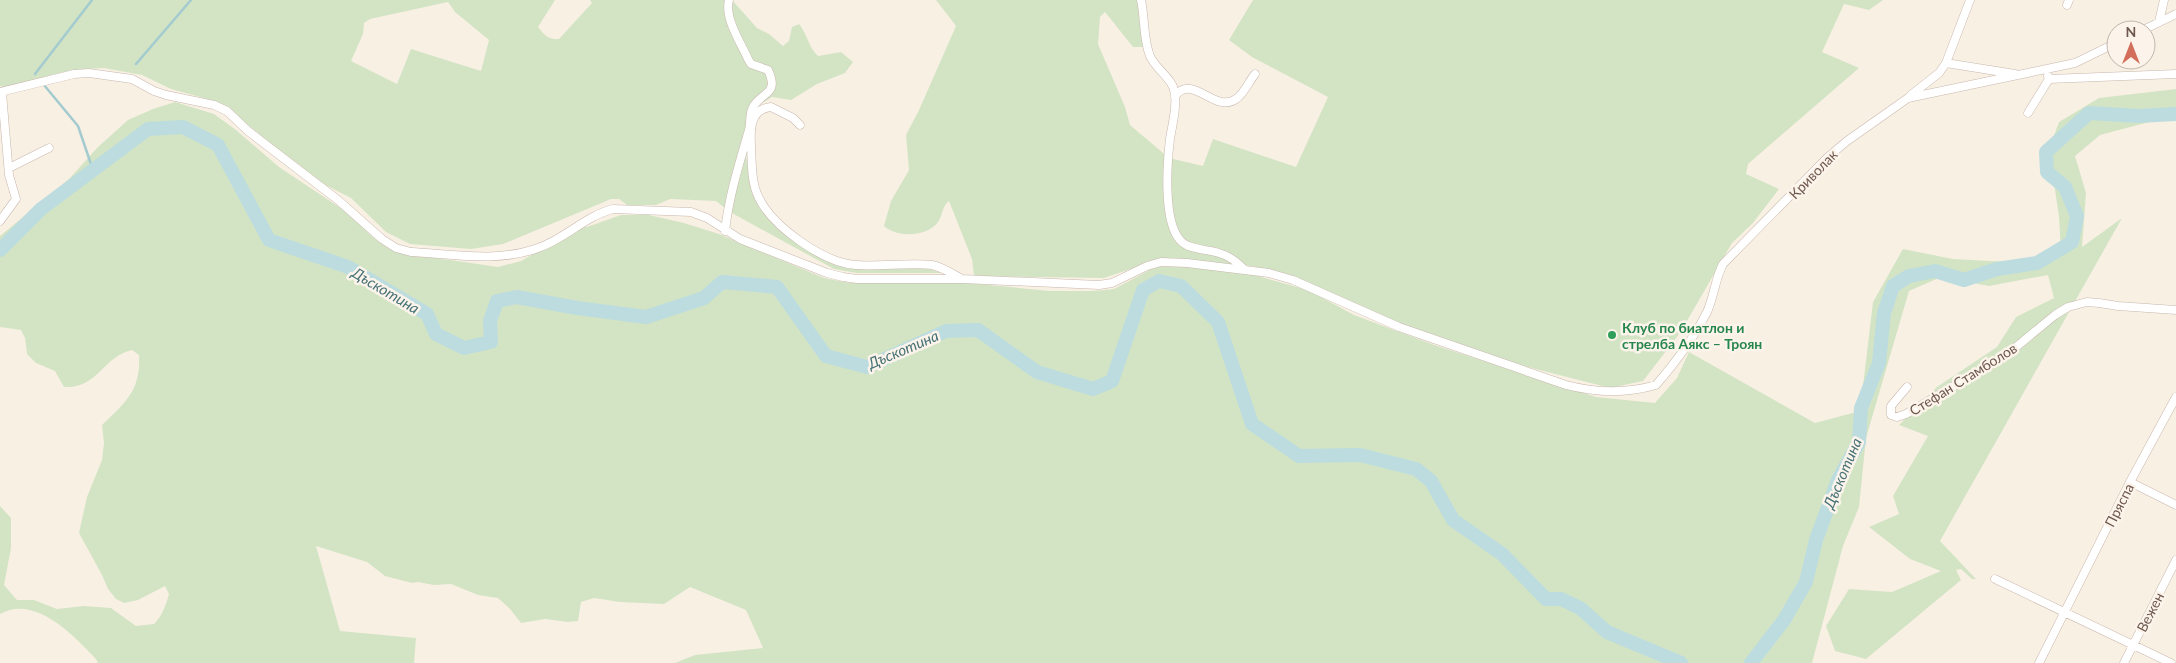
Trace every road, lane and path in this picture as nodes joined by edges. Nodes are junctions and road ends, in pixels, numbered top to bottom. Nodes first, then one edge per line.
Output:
1 (729, 0) edge
2 (1141, 0) edge
3 (1970, 0) edge
4 (2164, 0) edge
5 (2176, 14) edge
6 (2159, 22) junction
7 (2156, 24) edge
8 (2106, 48) edge
9 (1946, 63) junction
10 (2047, 69) junction
11 (1255, 74) dead end
12 (2021, 74) junction
13 (2176, 74) edge
14 (2049, 79) junction
15 (1, 92) edge
16 (1175, 96) junction
17 (1908, 98) junction
18 (2028, 113) dead end
19 (800, 125) dead end
20 (749, 128) junction
21 (49, 148) dead end
22 (9, 168) junction
23 (0, 221) edge
24 (725, 231) junction
25 (1244, 269) junction
26 (962, 279) junction
27 (2176, 310) edge
28 (1907, 387) dead end
29 (2176, 398) edge
30 (2130, 482) junction
31 (2176, 505) edge
32 (2176, 560) edge
33 (1995, 578) dead end
34 (2064, 613) junction
35 (2133, 645) junction
36 (2039, 663) edge
37 (2124, 663) edge
38 (2171, 663) edge

1 - 20 street
2 - 16 street
3 - 9 street
4 - 6 street
5 - 6 street
6 - 7 street
8 - 10 street, Криволак
9 - 12 street
9 - 17 street
10 - 12 street, Криволак
10 - 14 street
11 - 16 street
12 - 17 street, Криволак
13 - 14 street
14 - 18 street
15 - 22 street
15 - 24 street, Криволак
16 - 25 street
17 - 25 street, Криволак
19 - 20 street
20 - 24 street
20 - 26 street
21 - 22 street
22 - 23 street
24 - 26 street, Криволак
25 - 26 street, Криволак
27 - 28 street, Стефан Стамболов
29 - 30 street, Пряспа
30 - 31 street
30 - 34 street, Пряспа
32 - 35 street, Вежен
33 - 34 street
34 - 35 street
34 - 36 street, Пряспа
35 - 37 street, Вежен
35 - 38 street

